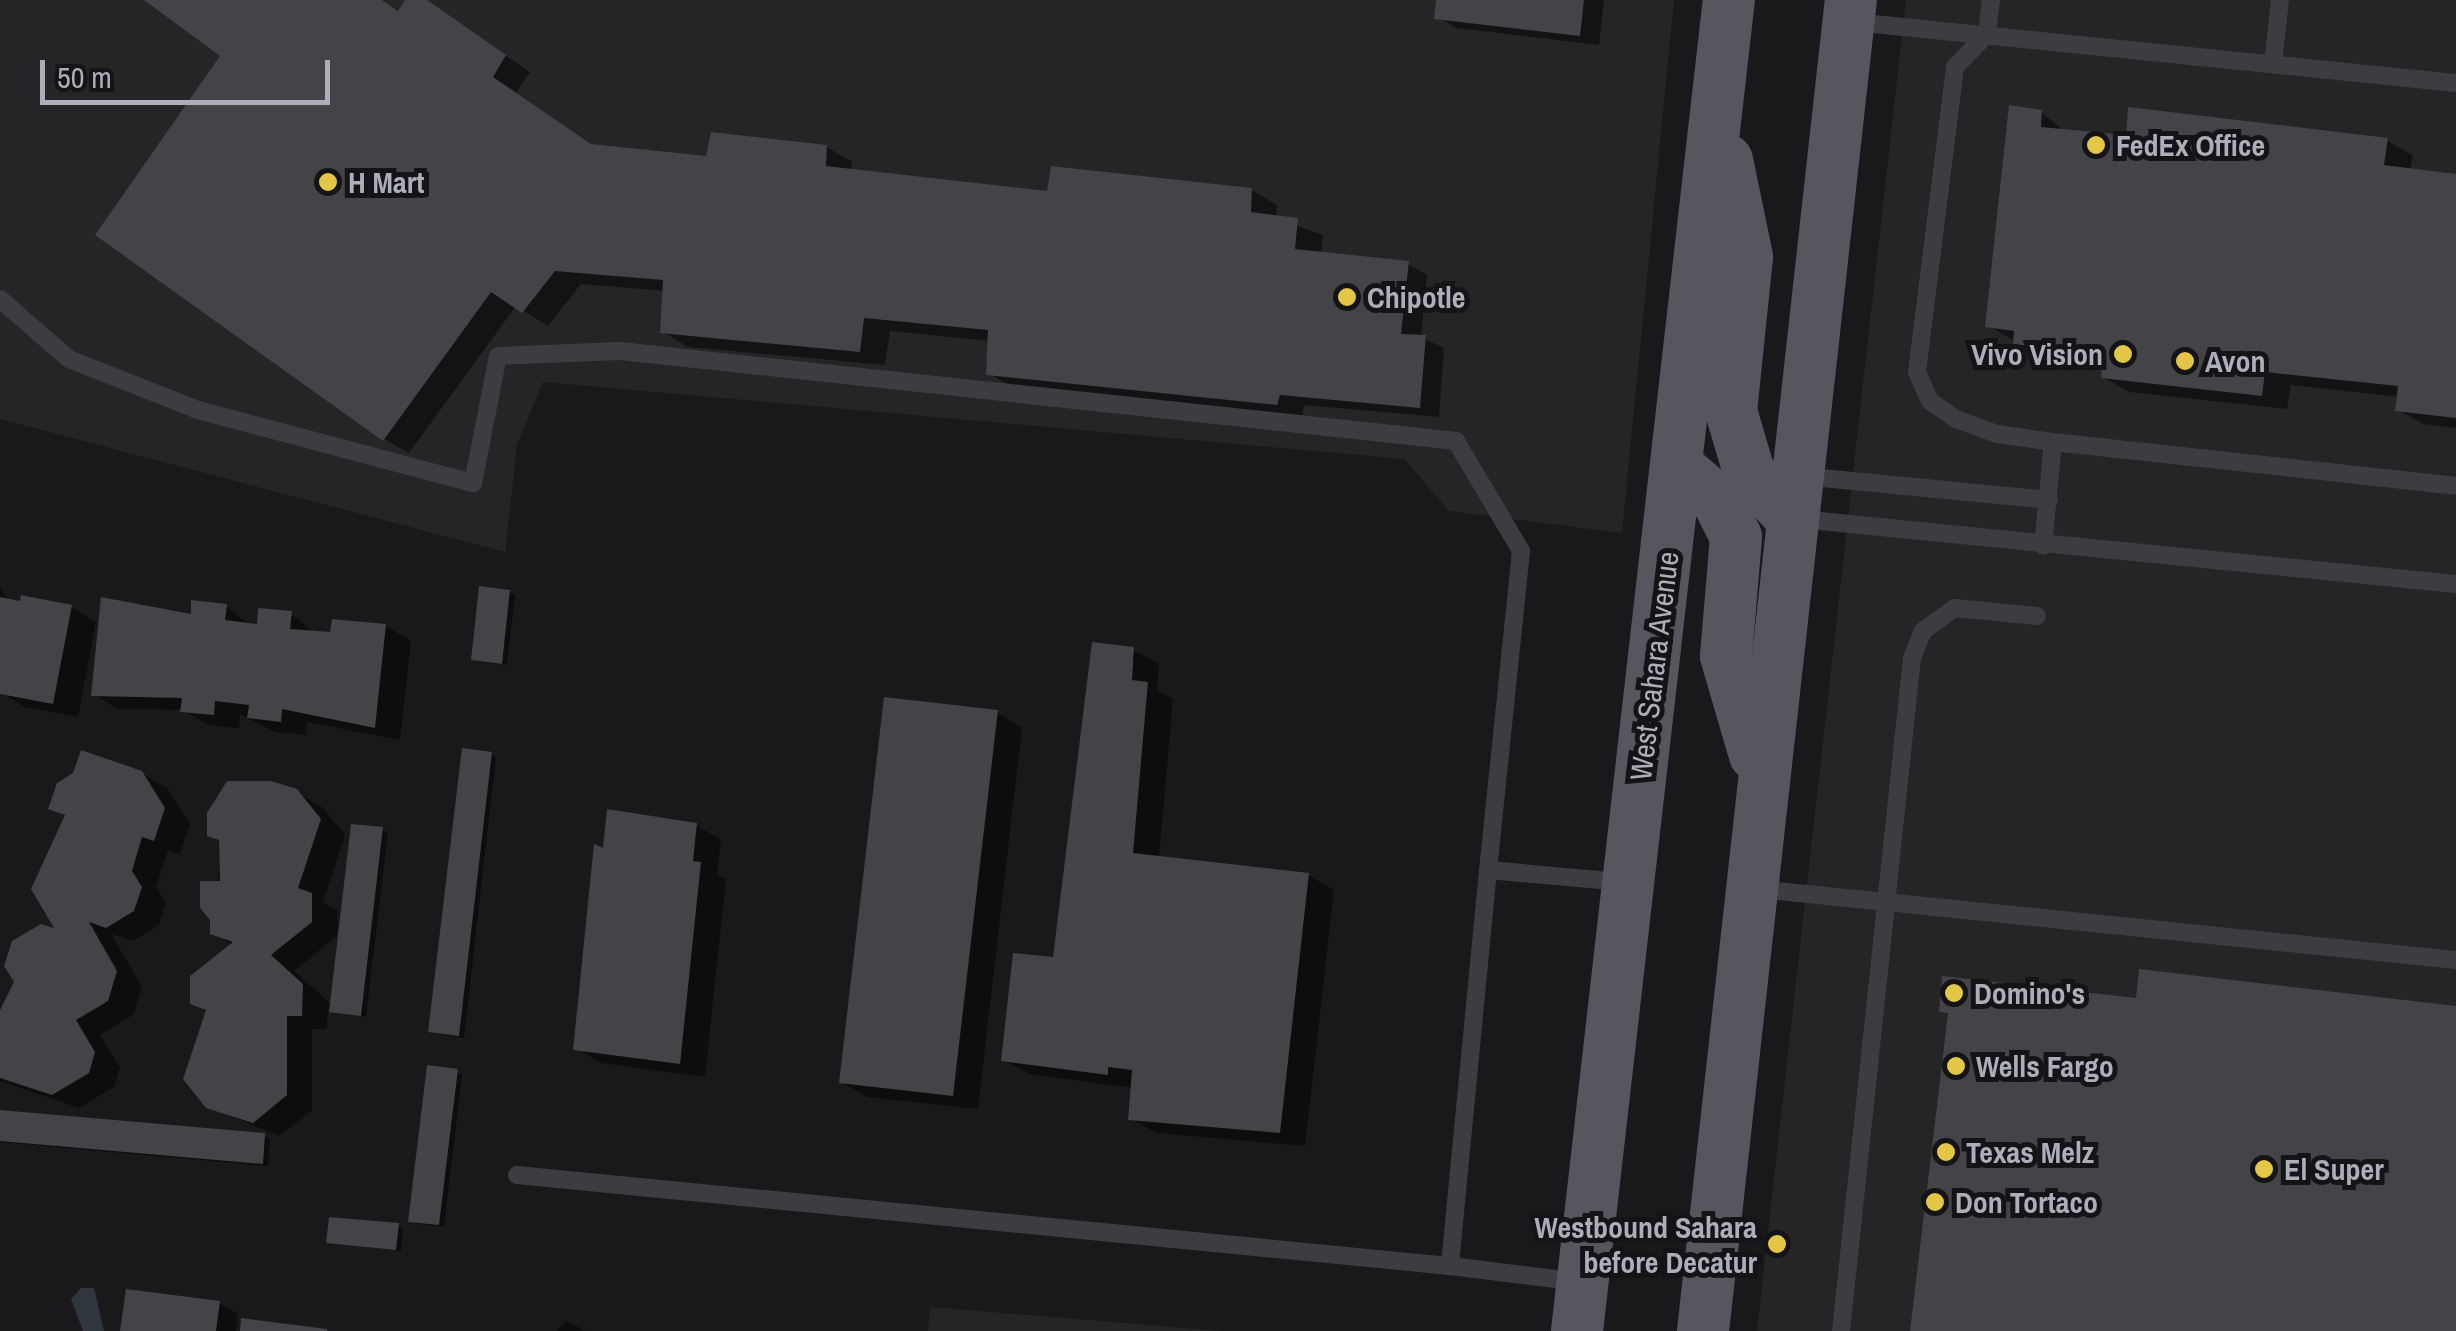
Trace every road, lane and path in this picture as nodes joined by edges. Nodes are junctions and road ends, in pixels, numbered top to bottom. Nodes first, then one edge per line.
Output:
1 (1730, 0) edge
2 (1991, 0) edge
3 (2280, 0) edge
4 (1850, 10) edge
5 (1987, 34) junction
6 (2273, 64) junction
7 (2456, 83) edge
8 (1718, 114) junction
9 (0, 299) edge
10 (2053, 442) junction
11 (1676, 466) junction
12 (2456, 486) edge
13 (1794, 497) junction
14 (2049, 500) junction
15 (2043, 546) junction
16 (2456, 584) edge
17 (2037, 616) dead end
18 (1762, 776) junction
19 (1488, 870) junction
20 (1629, 882) junction
21 (1753, 889) junction
22 (1886, 901) junction
23 (2456, 960) edge
24 (517, 1175) dead end
25 (1450, 1266) junction
26 (1580, 1307) edge
27 (1600, 1331) edge
28 (1704, 1331) edge
29 (1841, 1331) edge

1 - 8 main road, West Sahara Avenue
2 - 5 lane
3 - 6 lane
4 - 5 lane
4 - 13 main road
5 - 6 lane
5 - 10 lane
6 - 7 lane
8 - 11 main road, West Sahara Avenue
8 - 13 main road
9 - 19 lane
10 - 12 lane
10 - 14 lane
11 - 18 main road
11 - 20 main road, West Sahara Avenue
13 - 14 lane
13 - 15 lane
13 - 18 main road
14 - 15 lane
15 - 16 lane
17 - 22 lane
18 - 21 main road
19 - 20 lane
19 - 25 lane
20 - 26 main road, West Sahara Avenue
21 - 22 lane
21 - 28 main road
22 - 23 lane
22 - 29 lane
24 - 25 lane
25 - 26 lane
26 - 27 main road

